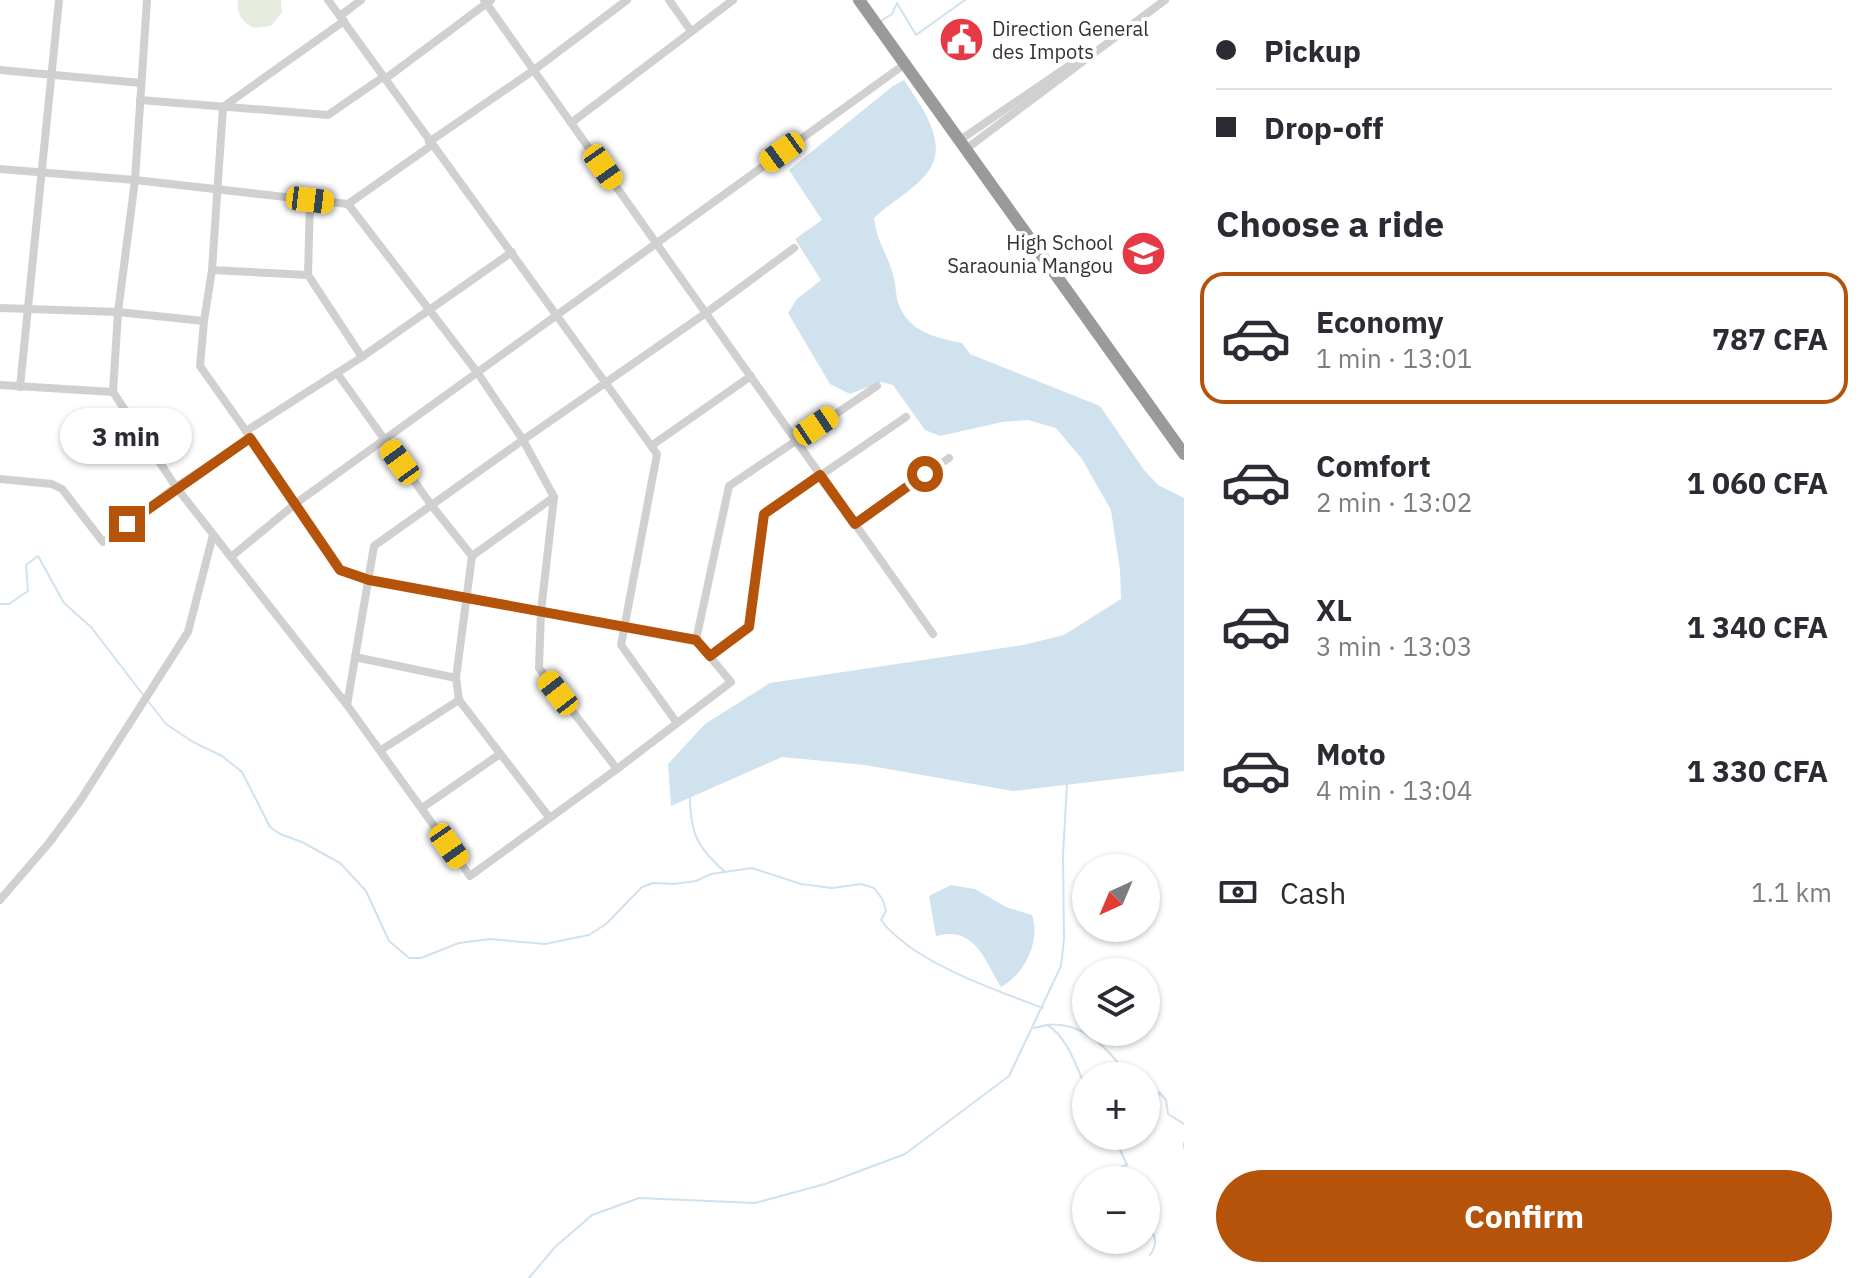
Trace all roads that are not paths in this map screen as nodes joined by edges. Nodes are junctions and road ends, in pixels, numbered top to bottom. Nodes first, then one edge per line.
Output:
1 (59, 0) edge
2 (147, 0) edge
3 (328, 0) edge
4 (361, 0) edge
5 (627, 0) edge
6 (669, 0) edge
7 (733, 0) edge
8 (859, 0) edge
9 (1165, 0) edge
10 (487, 1) edge
11 (342, 19) junction
12 (691, 31) junction
13 (900, 68) junction
14 (0, 70) edge
15 (534, 70) junction
16 (51, 75) junction
17 (384, 78) junction
18 (141, 83) junction
19 (140, 100) junction
20 (223, 107) junction
21 (571, 123) junction
22 (431, 143) junction
23 (963, 144) junction
24 (0, 169) edge
25 (41, 172) junction
26 (135, 180) junction
27 (216, 189) junction
28 (310, 200) junction
29 (348, 204) junction
30 (656, 242) junction
31 (794, 248) dead end
32 (512, 252) junction
33 (212, 270) junction
34 (308, 275) junction
35 (0, 308) edge
36 (430, 309) junction
37 (28, 310) junction
38 (118, 312) junction
39 (706, 313) junction
40 (555, 315) junction
41 (204, 321) junction
42 (362, 357) junction
43 (477, 372) junction
44 (337, 373) junction
45 (751, 376) junction
46 (605, 384) junction
47 (0, 385) edge
48 (877, 386) dead end
49 (20, 387) junction
50 (113, 392) junction
51 (906, 417) dead end
52 (248, 435) junction
53 (384, 439) junction
54 (523, 440) junction
55 (796, 440) junction
56 (651, 446) junction
57 (1184, 454) edge
58 (949, 458) dead end
59 (820, 475) junction
60 (0, 479) edge
61 (176, 487) junction
62 (554, 497) junction
63 (295, 504) junction
64 (432, 506) junction
65 (855, 524) junction
66 (213, 535) junction
67 (472, 556) junction
68 (231, 557) junction
69 (369, 580) junction
70 (468, 598) junction
71 (541, 611) junction
72 (624, 627) junction
73 (933, 634) dead end
74 (696, 640) junction
75 (710, 656) junction
76 (355, 657) junction
77 (456, 678) junction
78 (459, 700) junction
79 (347, 705) junction
80 (677, 723) junction
81 (381, 750) junction
82 (500, 754) junction
83 (617, 769) junction
84 (422, 808) junction
85 (549, 817) junction
86 (0, 900) edge

1 - 16 street
2 - 18 street
3 - 11 street
4 - 11 street
5 - 15 street
6 - 12 street
7 - 12 street
8 - 13 highway
9 - 23 street
10 - 15 street
10 - 17 street
11 - 17 street
11 - 20 street
12 - 21 street
13 - 23 highway
13 - 30 street
14 - 16 street
15 - 21 street
15 - 22 street
16 - 18 street
16 - 25 street
17 - 20 street
17 - 22 street
18 - 19 street
19 - 20 street
19 - 26 street
20 - 27 street
21 - 30 street
22 - 29 street
22 - 32 street
23 - 57 highway
24 - 25 street
25 - 26 street
25 - 37 street
26 - 27 street
26 - 38 street
27 - 28 street
27 - 33 street
28 - 29 street
28 - 34 street
29 - 36 street
30 - 39 street
30 - 40 street
31 - 39 street
32 - 36 street
32 - 40 street
33 - 34 street
33 - 41 street
34 - 42 street
35 - 37 street
36 - 42 street
36 - 43 street
37 - 38 street
37 - 49 street
38 - 41 street
38 - 50 street
39 - 45 street
39 - 46 street
40 - 43 street
40 - 46 street
41 - 52 street
42 - 44 street
43 - 53 street
43 - 54 street
44 - 52 street
44 - 53 street
45 - 55 street
45 - 56 street
46 - 54 street
46 - 56 street
47 - 49 street
48 - 55 street
49 - 50 street
50 - 61 street
51 - 59 street
52 - 61 street
52 - 63 street
53 - 63 street
53 - 64 street
54 - 62 street
54 - 64 street
55 - 59 street
55 - 74 street
56 - 72 street
58 - 65 street
59 - 65 street
59 - 75 street
60 - 61 street
61 - 66 street
62 - 67 street
62 - 71 street
63 - 68 street
63 - 69 street
64 - 67 street
64 - 69 street
65 - 73 street
66 - 68 street
66 - 86 street
67 - 70 street
68 - 79 street
69 - 70 street
69 - 76 street
70 - 71 street
70 - 77 street
71 - 72 street
71 - 83 street
72 - 74 street
72 - 80 street
74 - 75 street
75 - 80 street
76 - 77 street
76 - 79 street
77 - 78 street
78 - 81 street
78 - 82 street
79 - 81 street
80 - 83 street
81 - 84 street
82 - 84 street
82 - 85 street
83 - 85 street
84 - 85 street

